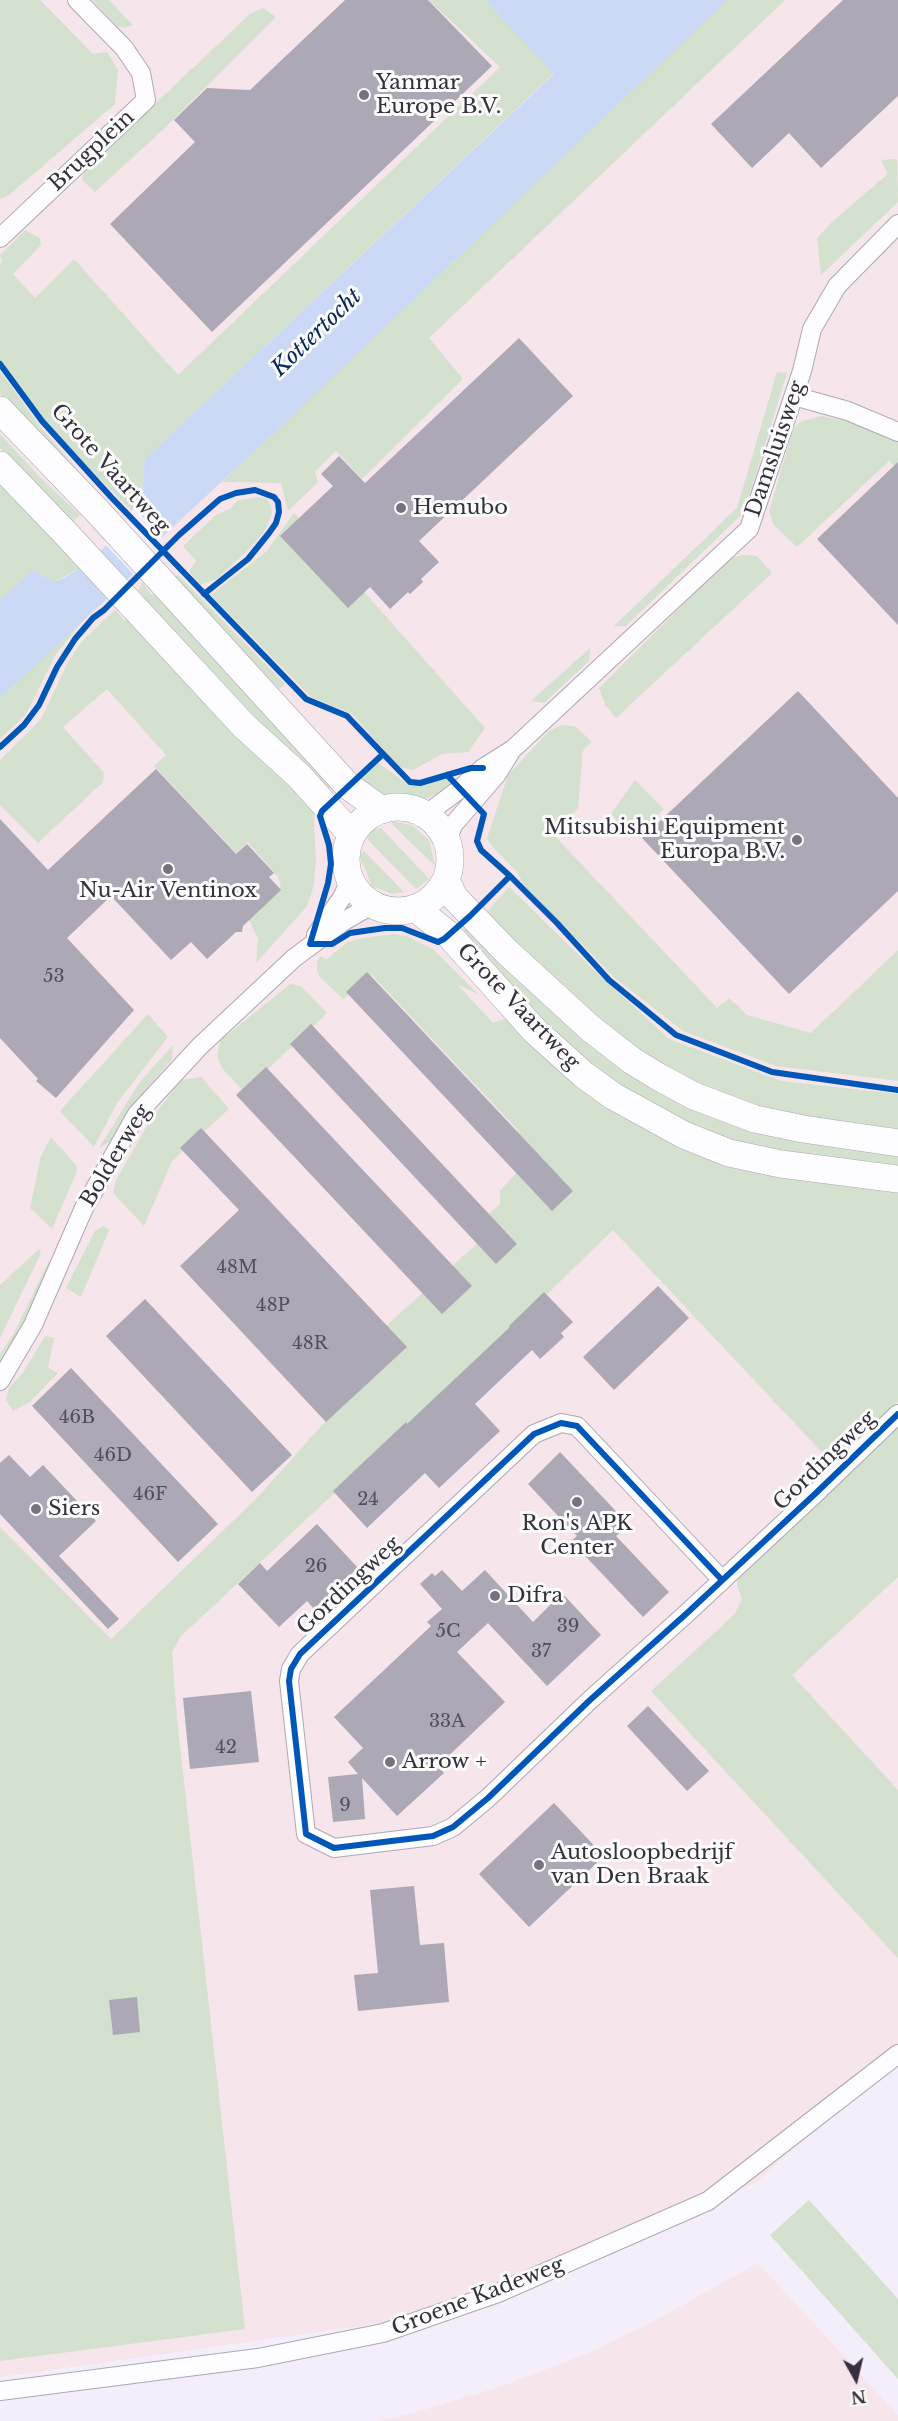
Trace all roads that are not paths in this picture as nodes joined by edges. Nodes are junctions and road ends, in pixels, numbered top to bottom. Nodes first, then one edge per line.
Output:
1 (77, 0) edge
2 (898, 224) edge
3 (0, 238) edge
4 (794, 396) junction
5 (0, 410) edge
6 (898, 432) edge
7 (0, 465) edge
8 (513, 749) junction
9 (382, 810) junction
10 (425, 815) junction
11 (352, 835) junction
12 (447, 841) junction
13 (350, 879) junction
14 (446, 880) junction
15 (372, 904) junction
16 (416, 908) junction
17 (310, 944) junction
18 (898, 1143) edge
19 (898, 1179) edge
20 (0, 1381) edge
21 (898, 1414) edge
22 (722, 1581) junction
23 (898, 2054) edge
24 (0, 2391) edge

1 - 3 street, Brugplein
2 - 4 street, Damsluisweg
4 - 6 street
4 - 8 street, Damsluisweg
5 - 9 main road, Grote Vaartweg
7 - 11 main road
8 - 10 street, Damsluisweg
8 - 12 street, Damsluisweg
9 - 10 main road
9 - 11 main road
10 - 12 main road
11 - 13 main road
12 - 14 main road
13 - 15 main road
13 - 17 street, Bolderweg
14 - 16 main road
14 - 18 main road, Grote Vaartweg
15 - 16 main road
15 - 17 street, Bolderweg
16 - 19 main road, Grote Vaartweg
17 - 20 street, Bolderweg
21 - 22 street, Gordingweg
22 - 22 street, Gordingweg
23 - 24 street, Groene Kadeweg

